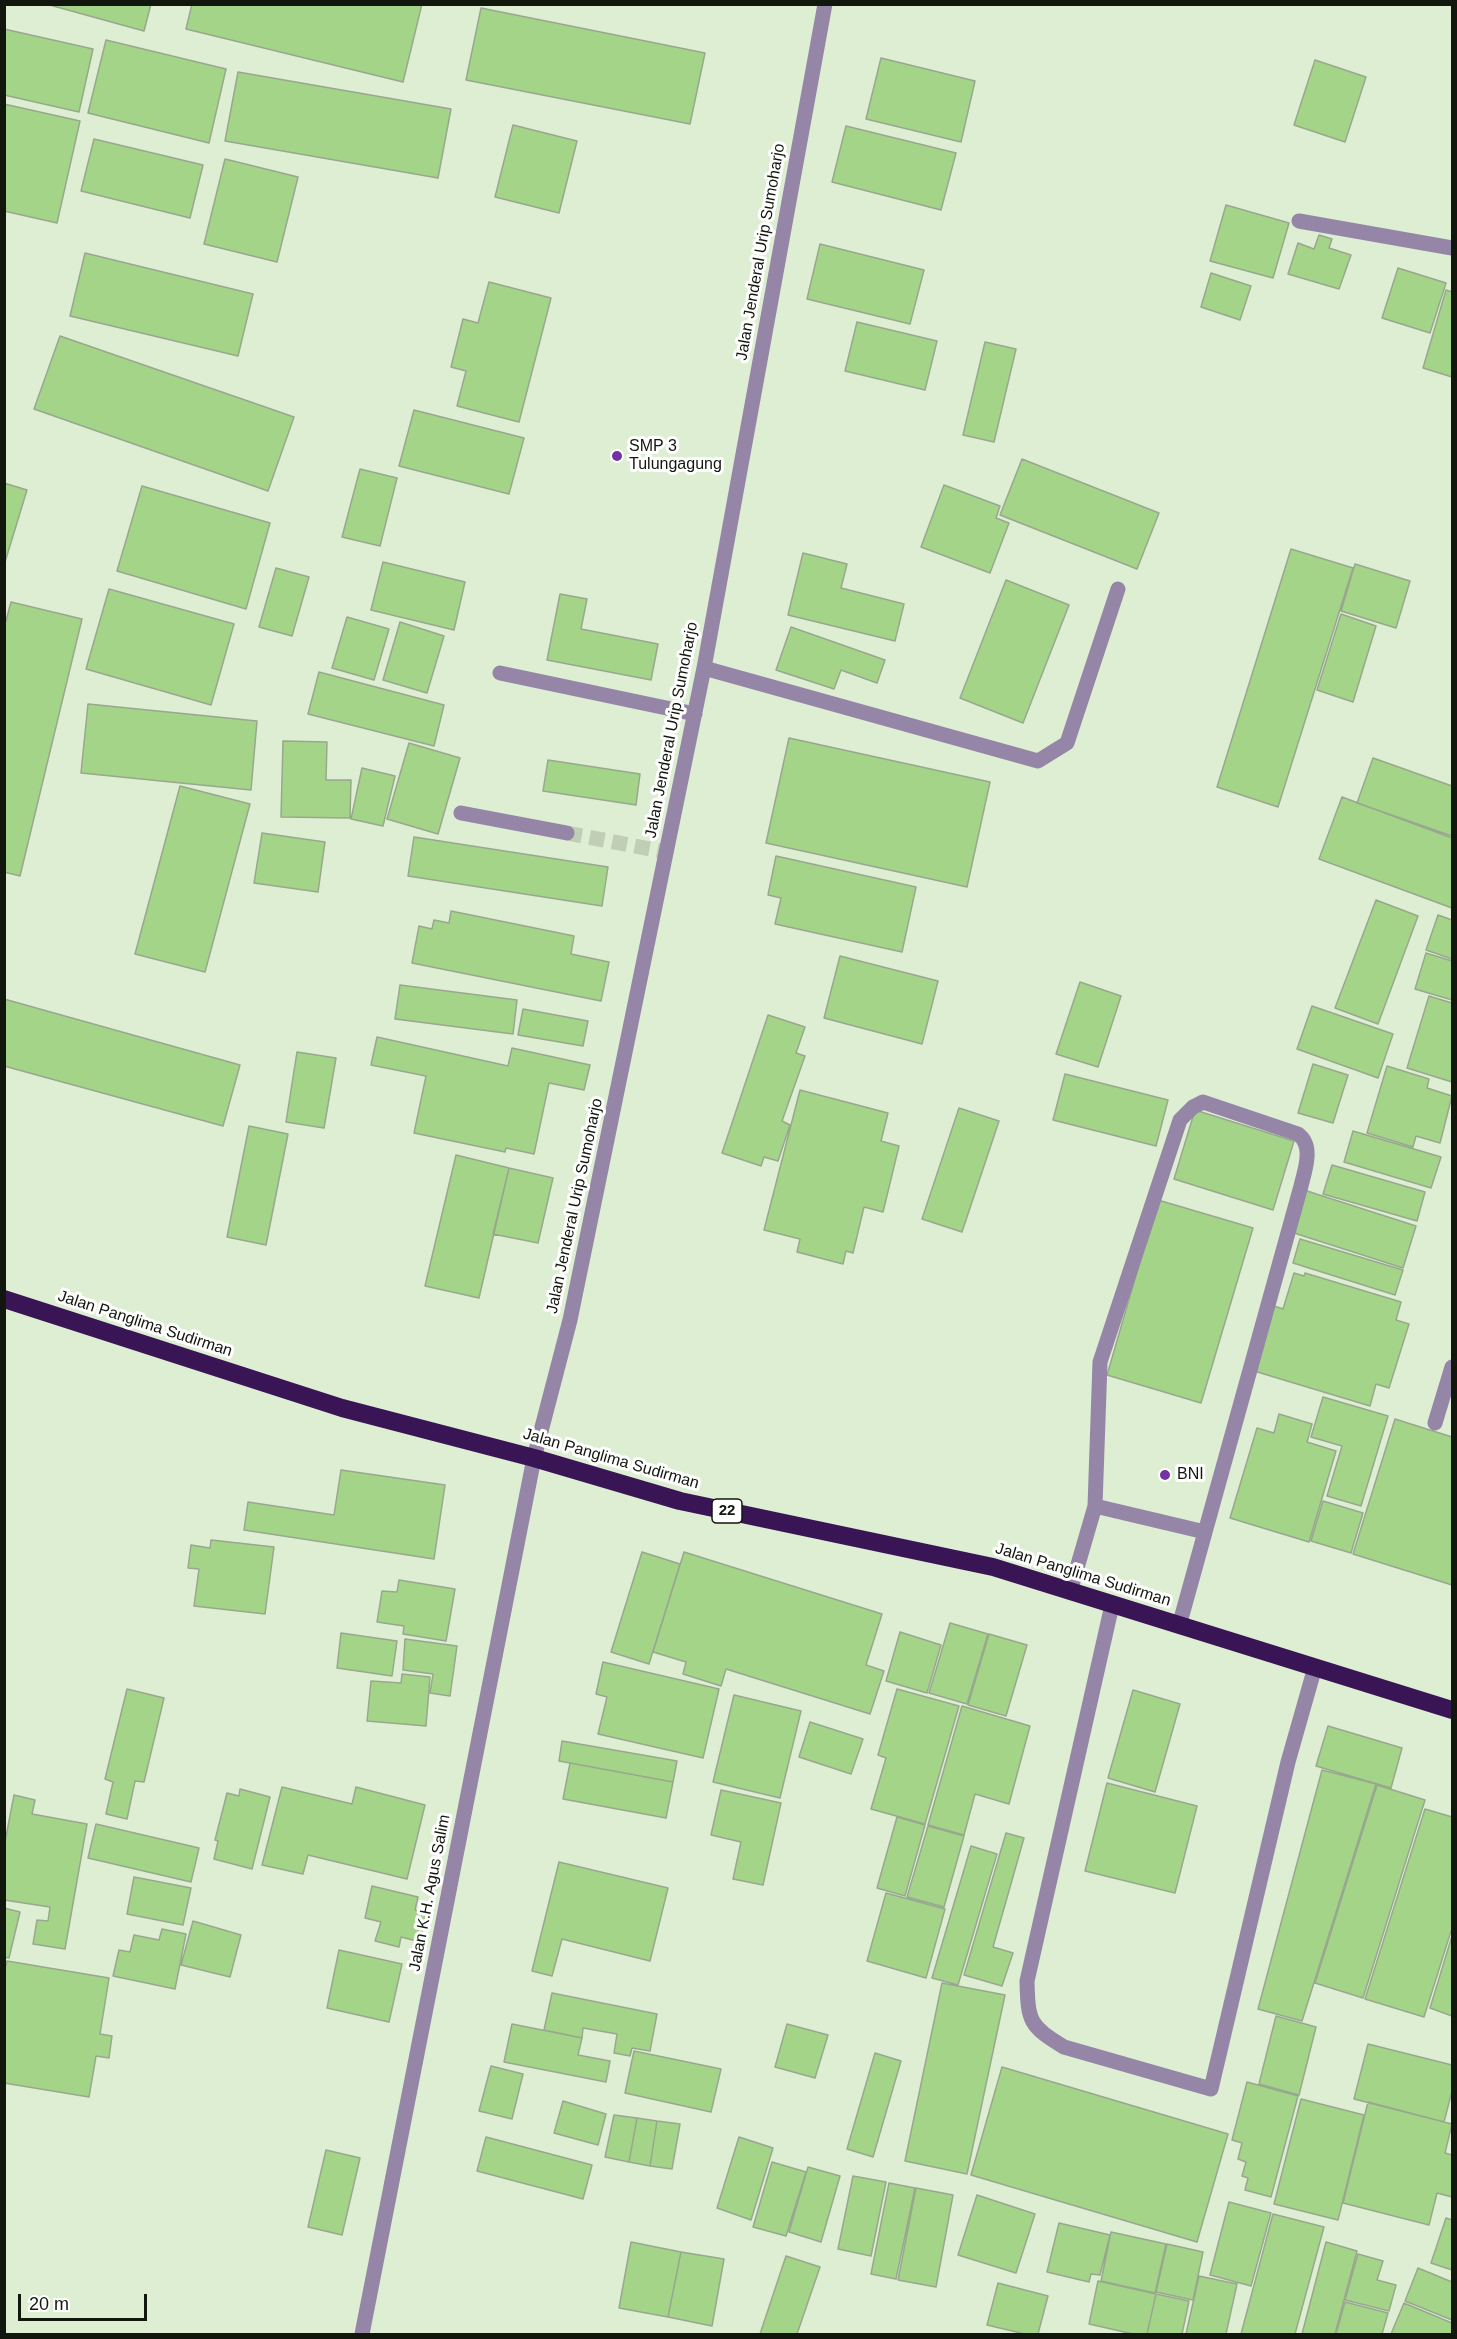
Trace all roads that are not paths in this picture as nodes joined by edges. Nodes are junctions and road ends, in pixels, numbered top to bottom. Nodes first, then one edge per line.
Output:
1 (825, 4) edge
2 (1299, 221) dead end
3 (1452, 248) edge
4 (1118, 589) dead end
5 (704, 668) junction
6 (500, 674) dead end
7 (695, 714) junction
8 (461, 813) dead end
9 (567, 833) tunnel mouth
10 (4, 1299) edge
11 (1452, 1367) edge
12 (1435, 1423) dead end
13 (534, 1458) junction
14 (1095, 1506) junction
15 (1205, 1532) junction
16 (1070, 1592) junction
17 (1112, 1605) junction
18 (1179, 1626) junction
19 (1315, 1667) junction
20 (1452, 1710) edge
21 (362, 2334) edge

1 - 5 street, Jalan Jenderal Urip Sumoharjo
2 - 3 street
4 - 5 street
5 - 7 street, Jalan Jenderal Urip Sumoharjo
6 - 7 street
7 - 13 street, Jalan Jenderal Urip Sumoharjo
8 - 9 street
10 - 13 highway, Jalan Panglima Sudirman / 22
11 - 12 street
13 - 16 highway, Jalan Panglima Sudirman / 22
13 - 21 street, Jalan K.H. Agus Salim
14 - 15 street
14 - 15 street
14 - 16 street
15 - 18 street
16 - 17 highway, Jalan Panglima Sudirman / 22
17 - 18 highway, Jalan Panglima Sudirman / 22
17 - 19 street
18 - 19 highway, Jalan Panglima Sudirman / 22
19 - 20 highway, Jalan Panglima Sudirman / 22

